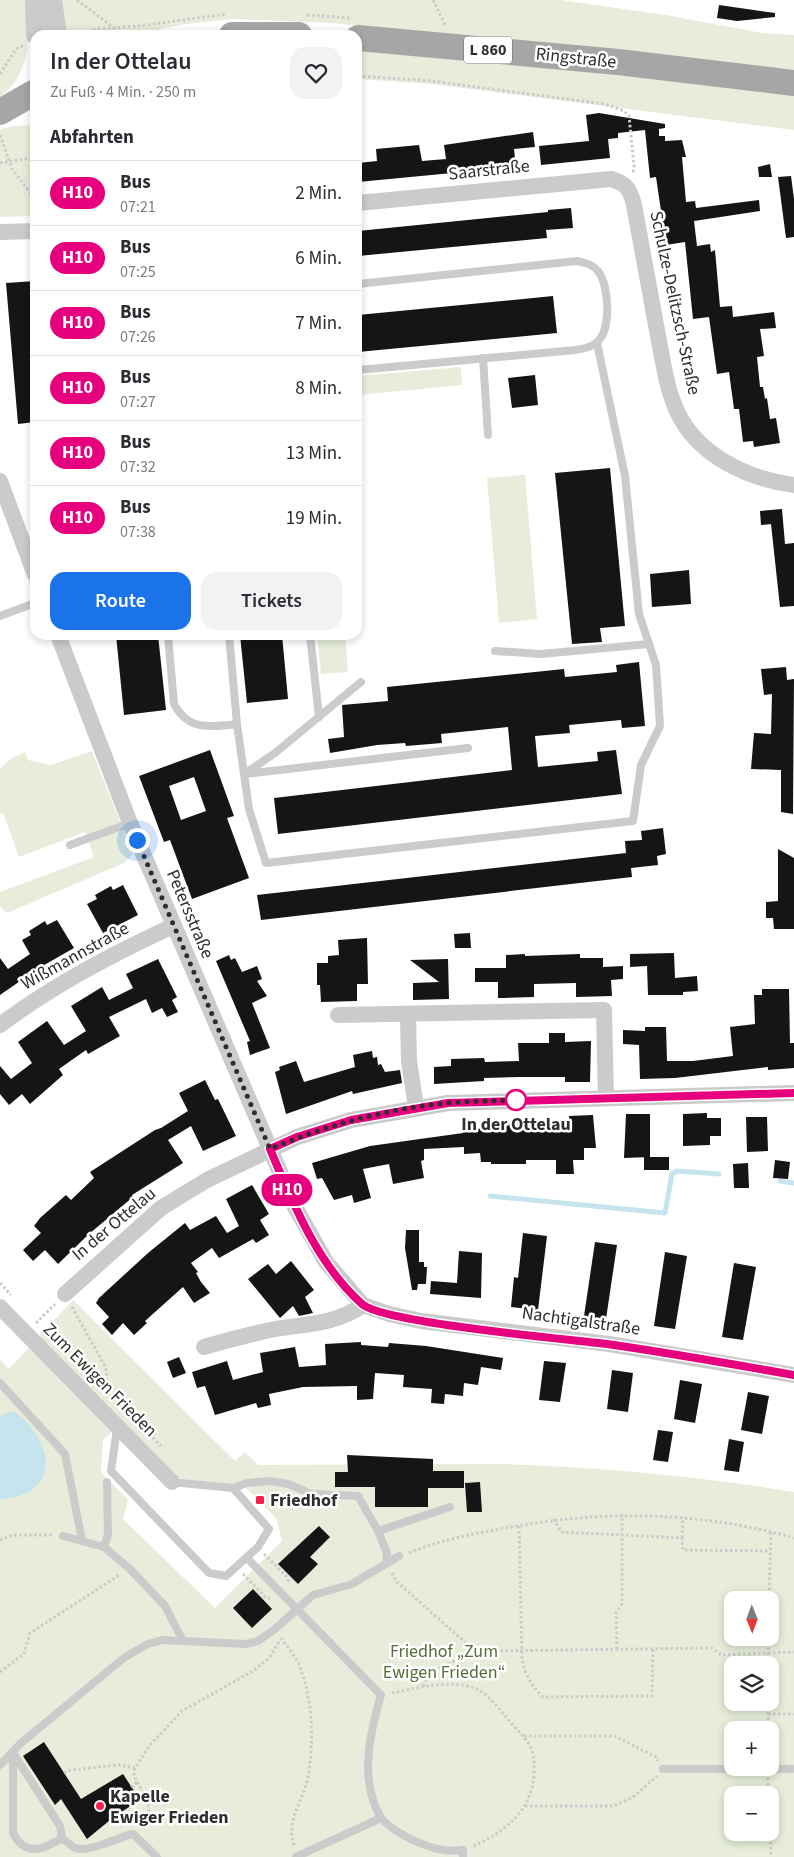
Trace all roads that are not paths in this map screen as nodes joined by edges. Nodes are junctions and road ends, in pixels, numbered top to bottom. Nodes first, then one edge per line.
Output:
1 (35, 0) edge
2 (52, 0) edge
3 (228, 25) edge
4 (33, 30) edge
5 (57, 30) edge
6 (263, 30) edge
7 (362, 38) edge
8 (794, 83) edge
9 (30, 95) edge
10 (0, 112) edge
11 (627, 186) joint
12 (362, 203) edge
13 (30, 231) edge
14 (0, 232) edge
15 (362, 284) edge
16 (597, 343) junction
17 (483, 358) junction
18 (362, 370) edge
19 (488, 435) dead end
20 (0, 481) edge
21 (794, 485) edge
22 (30, 562) edge
23 (30, 605) edge
24 (0, 616) edge
25 (60, 640) edge
26 (168, 640) edge
27 (229, 640) edge
28 (311, 640) edge
29 (649, 644) junction
30 (495, 650) dead end
31 (361, 682) dead end
32 (319, 717) junction
33 (237, 724) junction
34 (468, 748) dead end
35 (245, 774) junction
36 (130, 823) junction
37 (70, 845) dead end
38 (173, 926) junction
39 (408, 1014) junction
40 (338, 1015) dead end
41 (0, 1025) edge
42 (794, 1093) edge
43 (606, 1098) junction
44 (416, 1107) junction
45 (270, 1149) junction
46 (65, 1294) road end
47 (363, 1305) junction
48 (0, 1307) edge
49 (204, 1347) dead end
50 (794, 1375) edge
51 (0, 1383) edge
52 (118, 1426) junction
53 (107, 1482) dead end
54 (172, 1482) joint
55 (233, 1488) junction
56 (450, 1507) dead end
57 (378, 1531) junction
58 (63, 1536) road end
59 (82, 1540) junction
60 (104, 1547) junction
61 (399, 1556) road end
62 (247, 1558) junction
63 (386, 1563) junction
64 (297, 1608) junction
65 (183, 1640) junction
66 (13, 1754) junction
67 (0, 1765) edge
68 (663, 1769) road end
69 (794, 1769) edge
70 (381, 1818) junction
71 (62, 1838) junction
72 (463, 1853) edge
73 (448, 1854) edge
74 (157, 1857) edge
75 (296, 1857) edge

1 - 4 street
2 - 5 street
3 - 6 main road
7 - 8 main road, Ringstraße / L 860
9 - 10 main road
11 - 12 street, Saarstraße
11 - 21 street, Schulze-Delitzsch-Straße
13 - 14 street
15 - 16 lane
16 - 17 lane
16 - 29 lane
17 - 18 lane
17 - 19 lane
20 - 22 street
23 - 24 lane
25 - 36 street, Petersstraße
26 - 33 lane
27 - 33 lane
28 - 32 lane
29 - 30 lane
29 - 35 lane
31 - 32 lane
32 - 35 lane
33 - 35 lane
34 - 35 lane
36 - 37 lane
36 - 38 street, Petersstraße
38 - 41 street, Wißmannstraße
38 - 45 street, Petersstraße
39 - 40 street
39 - 43 street
39 - 44 street
42 - 43 street, In der Ottelau
43 - 44 street, In der Ottelau
44 - 45 street, In der Ottelau
45 - 46 street, In der Ottelau
45 - 47 street
47 - 49 street
47 - 50 street, Nachtigalstraße
48 - 52 street, Zum Ewigen Frieden
51 - 59 lane
52 - 54 street, Zum Ewigen Frieden
52 - 62 lane
53 - 60 lane
54 - 55 lane
55 - 57 lane
55 - 62 lane
56 - 57 lane
57 - 63 lane
58 - 59 lane
59 - 60 lane
60 - 65 lane
61 - 63 lane
62 - 64 lane
63 - 64 lane
64 - 65 lane
64 - 70 lane
65 - 66 lane
66 - 67 lane
66 - 71 lane
66 - 71 lane
68 - 69 lane
70 - 73 lane
70 - 75 lane
71 - 74 lane
72 - 73 lane

